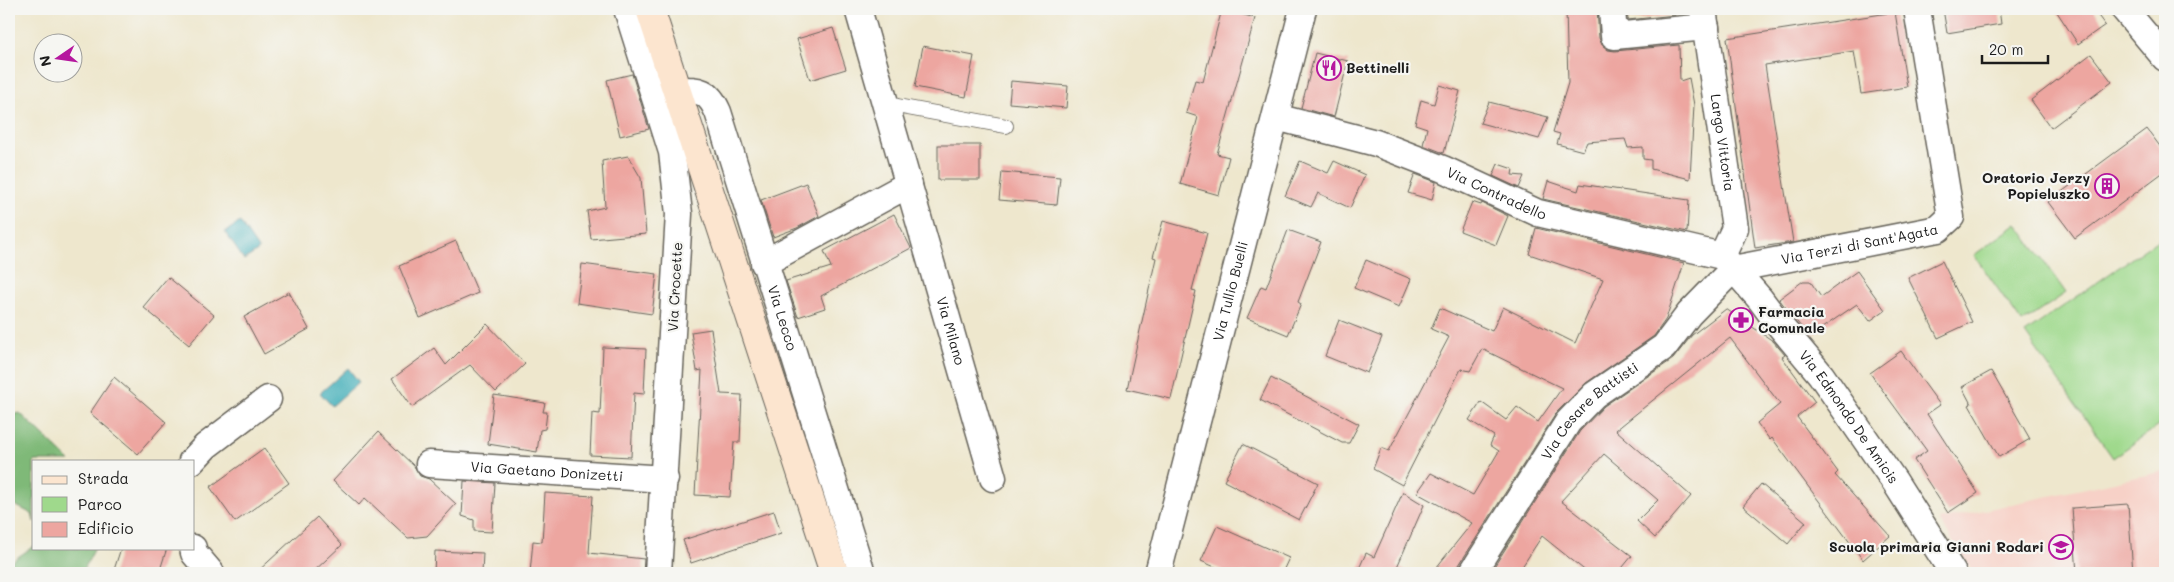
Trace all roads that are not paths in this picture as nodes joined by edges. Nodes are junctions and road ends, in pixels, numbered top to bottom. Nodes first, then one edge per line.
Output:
1 (627, 9) edge
2 (650, 9) edge
3 (858, 9) edge
4 (1303, 9) edge
5 (1612, 9) edge
6 (1917, 9) edge
7 (2124, 9) edge
8 (1705, 14) edge
9 (2165, 58) edge
10 (676, 90) junction
11 (886, 104) junction
12 (1276, 117) junction
13 (1006, 126) dead end
14 (909, 184) junction
15 (1728, 262) junction
16 (764, 263) junction
17 (268, 399) dead end
18 (193, 460) edge
19 (429, 464) dead end
20 (993, 478) dead end
21 (664, 479) junction
22 (193, 550) edge
23 (211, 573) edge
24 (658, 573) edge
25 (834, 573) edge
26 (862, 573) edge
27 (1158, 573) edge
28 (1472, 573) edge
29 (1953, 573) edge

1 - 21 street, Via Crocette
2 - 10 main road
3 - 11 street, Via Milano
4 - 12 street, Via Tullio Buelli
5 - 8 street
6 - 15 street, Via Terzi di Sant'Agata
7 - 9 street
8 - 15 street, Largo Vittoria
10 - 16 street, Via Lecco
10 - 25 main road
11 - 13 lane
11 - 14 street, Via Milano
12 - 15 street, Via Contradello
12 - 27 street, Via Tullio Buelli
14 - 16 street
14 - 20 street, Via Milano
15 - 28 street, Via Cesare Battisti
15 - 29 street, Via Edmondo De Amicis
16 - 26 street, Via Lecco
17 - 18 street
19 - 21 street, Via Gaetano Donizetti
21 - 24 street, Via Crocette
22 - 23 street

